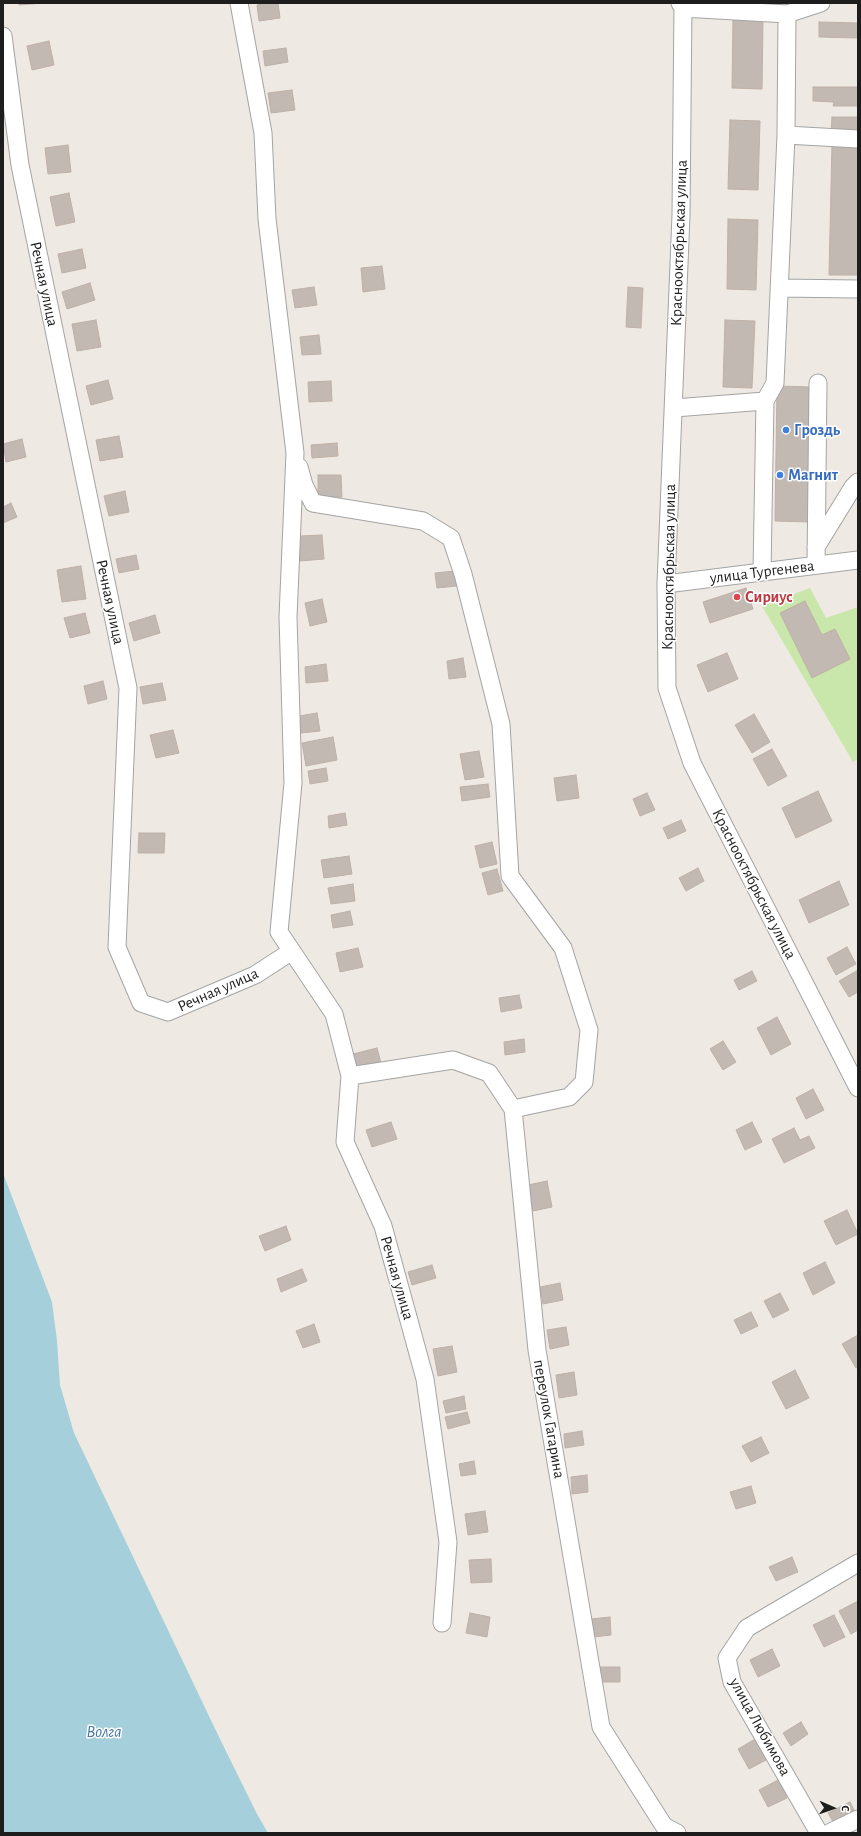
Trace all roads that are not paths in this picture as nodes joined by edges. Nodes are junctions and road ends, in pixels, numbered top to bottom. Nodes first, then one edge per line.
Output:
1 (239, 3) edge
2 (821, 3) edge
3 (682, 5) edge
4 (786, 14) junction
5 (3, 36) edge
6 (786, 135) junction
7 (858, 139) edge
8 (779, 288) junction
9 (858, 289) edge
10 (818, 383) dead end
11 (764, 401) junction
12 (674, 408) junction
13 (295, 453) junction
14 (858, 482) edge
15 (815, 548) junction
16 (858, 560) edge
17 (816, 565) junction
18 (762, 572) junction
19 (666, 584) junction
20 (292, 951) junction
21 (350, 1076) junction
22 (858, 1088) edge
23 (513, 1109) junction
24 (858, 1563) edge
25 (442, 1623) dead end
26 (858, 1819) edge
27 (677, 1833) edge
28 (819, 1833) edge
29 (829, 1833) edge

1 - 13 street, Речная улица
2 - 4 street
3 - 4 street
3 - 12 street, Краснооктябрьская улица
4 - 6 street
5 - 20 street, Речная улица
6 - 7 street
6 - 8 street
8 - 9 street
8 - 11 street
10 - 15 street
11 - 12 street
11 - 18 street
12 - 19 street, Краснооктябрьская улица
13 - 20 street, Речная улица
13 - 23 street
14 - 15 street
15 - 17 street
16 - 17 street, улица Тургенева
17 - 18 street, улица Тургенева
18 - 19 street, улица Тургенева
19 - 22 street, Краснооктябрьская улица
20 - 21 street, Речная улица
21 - 23 street
21 - 25 street, Речная улица
23 - 27 street, переулок Гагарина
24 - 28 street, улица Любимова
26 - 29 street

